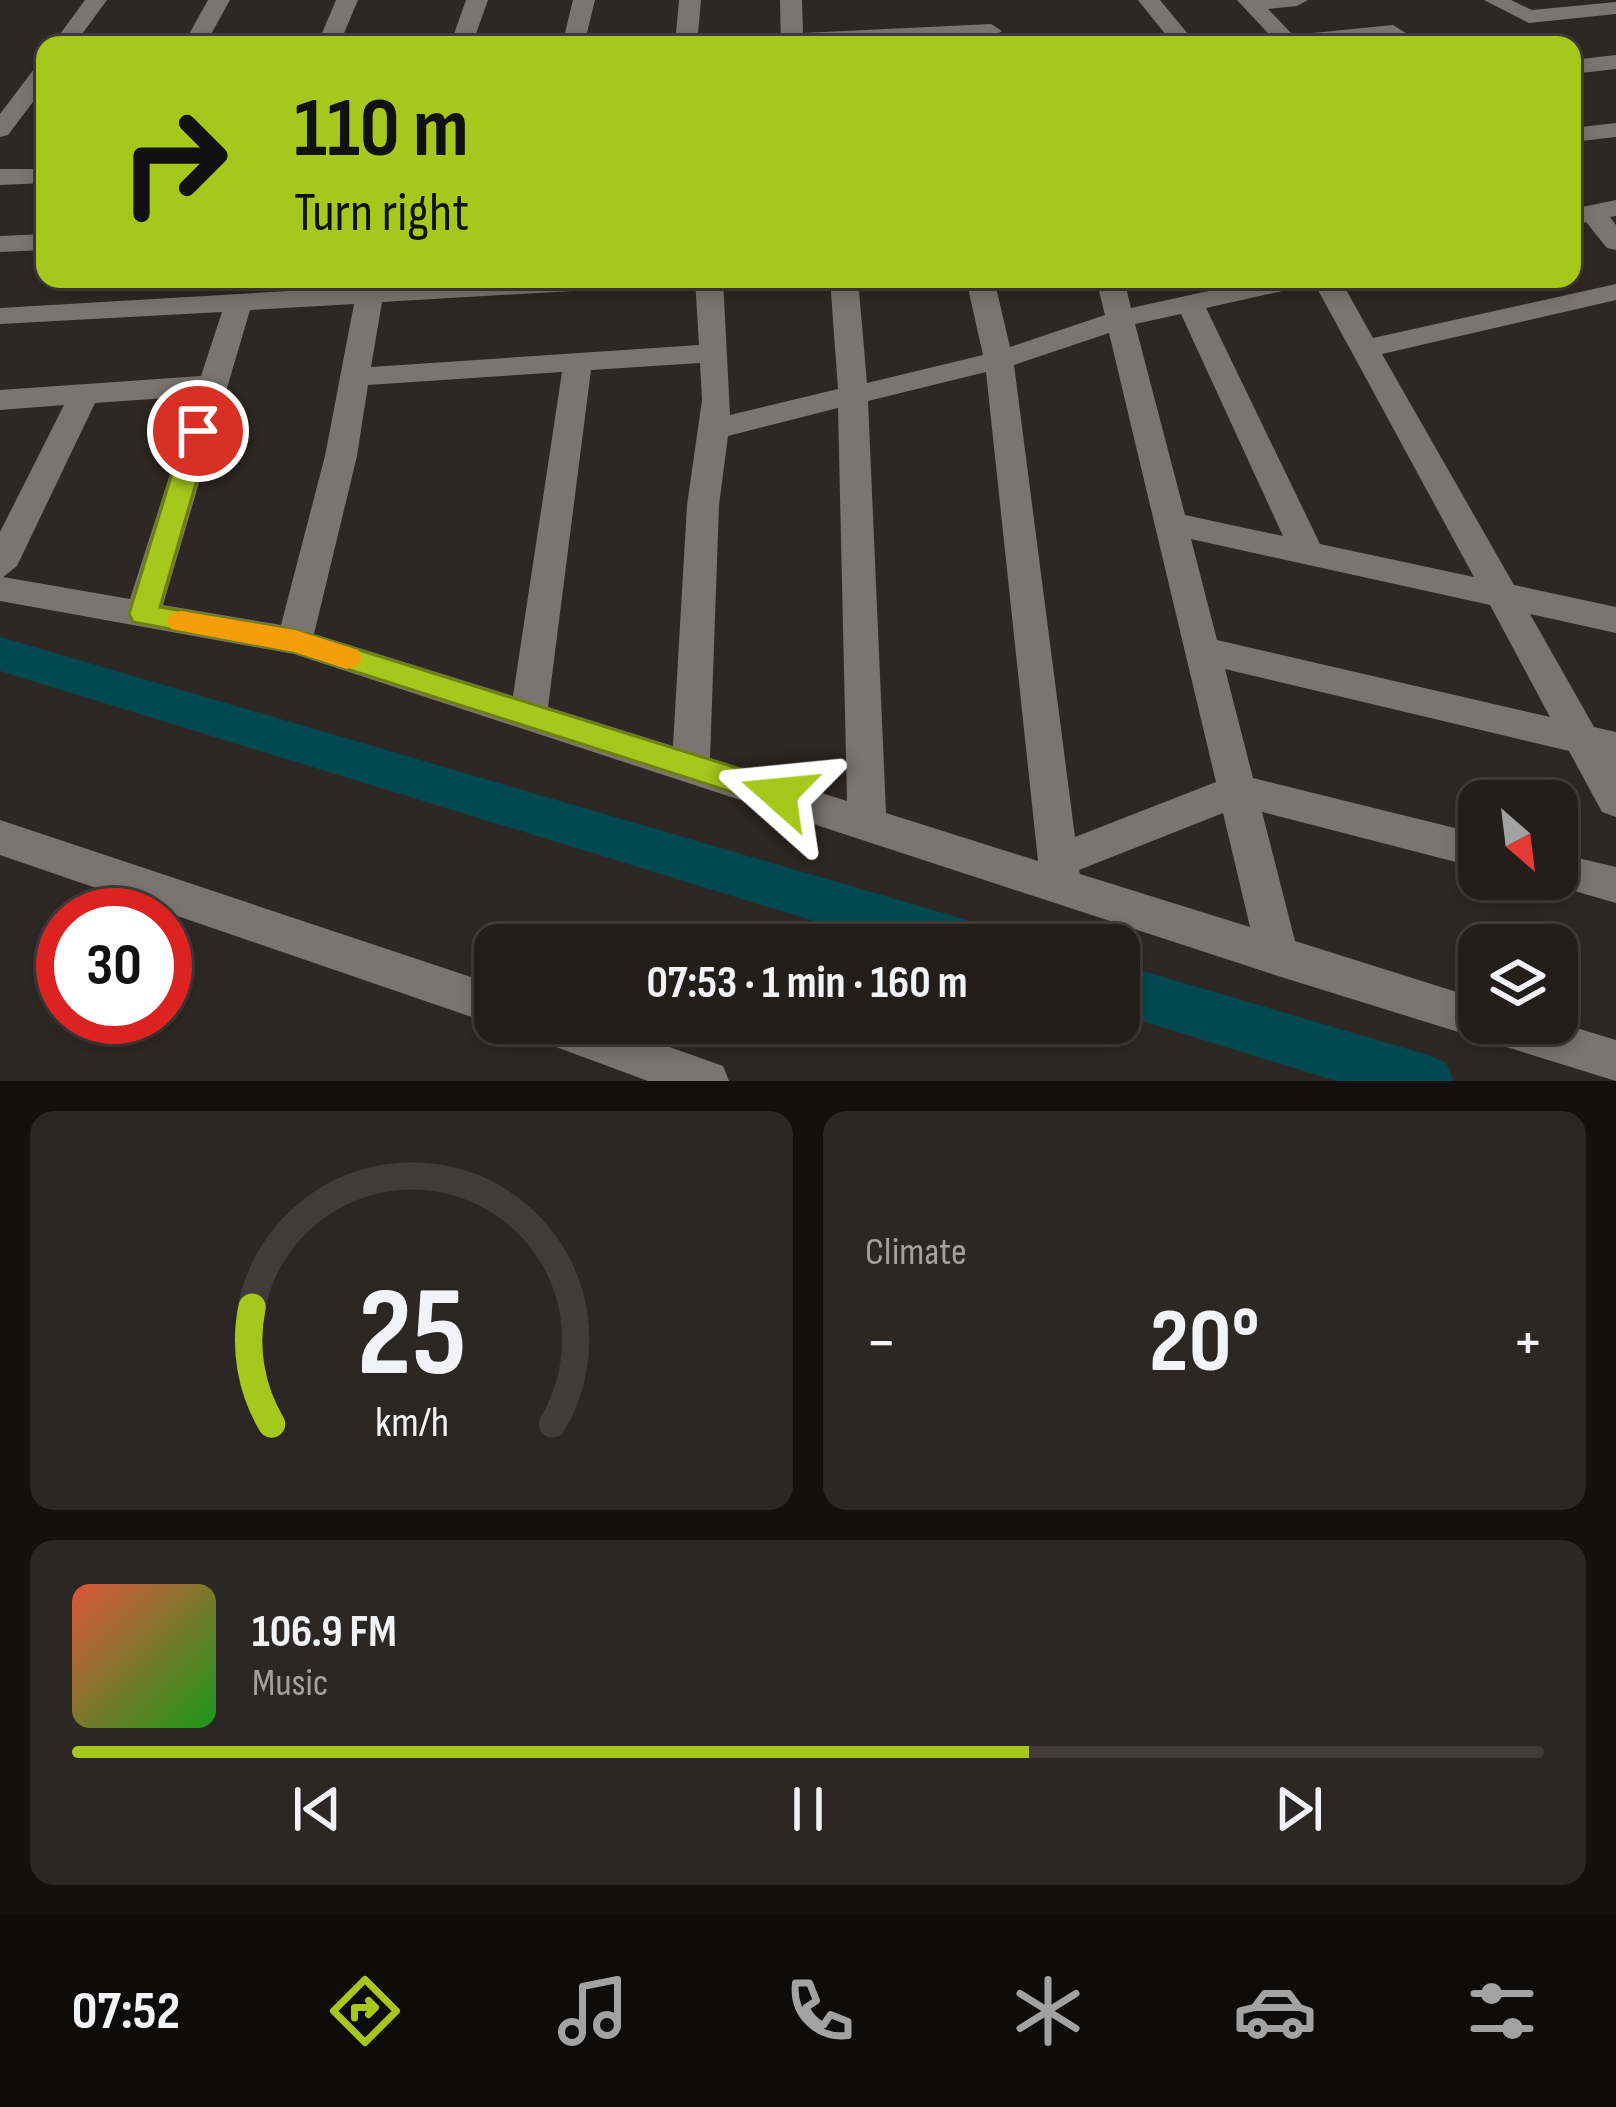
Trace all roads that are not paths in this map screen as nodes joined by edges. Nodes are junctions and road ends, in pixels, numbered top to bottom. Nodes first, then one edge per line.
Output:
1 (96, 0) edge
2 (219, 0) edge
3 (347, 0) edge
4 (477, 0) edge
5 (584, 0) edge
6 (689, 0) edge
7 (791, 0) edge
8 (1149, 0) edge
9 (1297, 0) edge
10 (1496, 0) edge
11 (1250, 2) edge
12 (1616, 8) edge
13 (991, 31) dead end
14 (70, 36) edge
15 (199, 36) edge
16 (332, 36) edge
17 (464, 36) edge
18 (575, 36) edge
19 (687, 36) edge
20 (792, 36) edge
21 (901, 36) edge
22 (1179, 36) edge
23 (1282, 36) edge
24 (1352, 36) edge
25 (1400, 36) edge
26 (1616, 62) edge
27 (1581, 66) edge
28 (36, 82) edge
29 (36, 120) edge
30 (3, 126) edge
31 (1616, 130) edge
32 (1581, 134) edge
33 (36, 176) edge
34 (0, 177) edge
35 (1594, 213) edge
36 (36, 242) edge
37 (1616, 242) edge
38 (0, 244) edge
39 (363, 288) edge
40 (371, 288) edge
41 (710, 288) edge
42 (845, 288) edge
43 (982, 288) edge
44 (1113, 288) edge
45 (1238, 288) edge
46 (1331, 288) edge
47 (1616, 292) edge
48 (238, 304) junction
49 (1190, 304) junction
50 (0, 316) edge
51 (1122, 319) junction
52 (1364, 349) junction
53 (714, 353) junction
54 (998, 360) junction
55 (578, 362) junction
56 (354, 376) junction
57 (212, 386) junction
58 (84, 394) junction
59 (854, 395) junction
60 (0, 400) edge
61 (715, 428) junction
62 (1174, 524) junction
63 (1308, 553) junction
64 (0, 566) edge
65 (0, 589) edge
66 (1499, 593) junction
67 (143, 614) junction
68 (1616, 620) edge
69 (295, 641) junction
70 (1205, 651) junction
71 (529, 715) junction
72 (1599, 743) edge
73 (691, 765) junction
74 (1238, 790) junction
75 (1616, 801) edge
76 (867, 823) junction
77 (0, 837) edge
78 (1458, 846) edge
79 (1059, 874) junction
80 (1578, 875) edge
81 (1616, 885) edge
82 (1278, 957) junction
83 (474, 998) edge
84 (1458, 1013) edge
85 (603, 1044) edge
86 (1561, 1044) edge
87 (1616, 1061) edge
88 (707, 1081) edge

1 - 14 street
2 - 15 street
3 - 16 street
4 - 17 street
5 - 18 street
6 - 19 street
7 - 20 street
8 - 22 street
9 - 11 street
10 - 12 street
11 - 23 street
13 - 21 street
24 - 25 street
26 - 27 street
28 - 30 street
29 - 30 street
31 - 32 street
33 - 34 street
35 - 37 street
36 - 38 street
39 - 48 street
40 - 56 street
41 - 53 street
42 - 59 street
43 - 54 street
44 - 51 street
45 - 49 street
46 - 52 street
47 - 52 street
48 - 50 street
48 - 57 street
49 - 51 street
49 - 63 street
51 - 54 street
51 - 62 street
52 - 66 street
53 - 55 street
53 - 61 street
54 - 59 street
54 - 79 street
55 - 56 street
55 - 71 street
56 - 69 street
57 - 58 street
57 - 67 street
58 - 60 street
58 - 64 street
59 - 61 street
59 - 76 street
61 - 73 street
62 - 63 street
62 - 70 street
63 - 66 street
65 - 67 street
66 - 68 street
66 - 72 street
67 - 69 street
69 - 71 street
70 - 72 street
70 - 74 street
71 - 73 street
72 - 75 street
73 - 76 street
74 - 78 street
74 - 79 street
74 - 82 street
76 - 79 street
77 - 83 street
79 - 82 street
80 - 81 street
82 - 84 street
85 - 88 street
86 - 87 street

